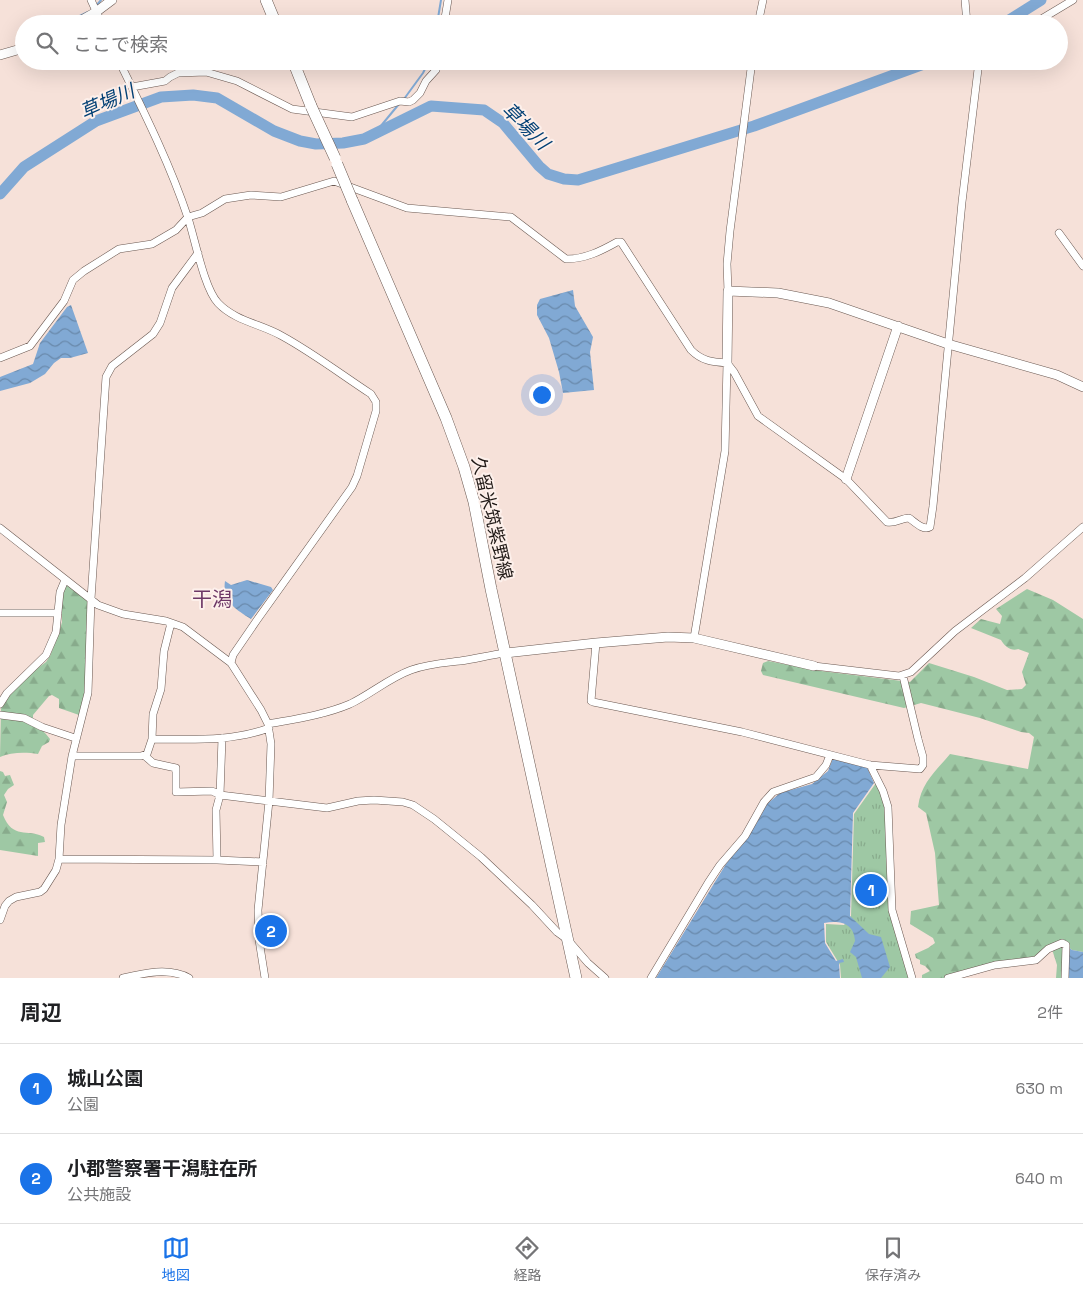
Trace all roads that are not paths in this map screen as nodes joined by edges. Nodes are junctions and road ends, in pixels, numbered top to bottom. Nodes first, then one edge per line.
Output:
1 (91, 0) edge
2 (112, 0) edge
3 (266, 0) edge
4 (448, 0) edge
5 (763, 0) edge
6 (964, 0) edge
7 (1073, 0) edge
8 (96, 12) junction
9 (91, 15) edge
10 (98, 15) edge
11 (272, 15) edge
12 (446, 15) edge
13 (760, 15) edge
14 (966, 15) edge
15 (1048, 15) edge
16 (15, 51) edge
17 (0, 55) edge
18 (124, 70) edge
19 (297, 70) edge
20 (436, 70) edge
21 (751, 70) edge
22 (978, 70) edge
23 (133, 88) junction
24 (188, 217) junction
25 (1059, 233) dead end
26 (198, 253) junction
27 (1083, 266) edge
28 (728, 291) junction
29 (898, 326) junction
30 (948, 344) junction
31 (0, 358) edge
32 (727, 363) junction
33 (1083, 387) edge
34 (846, 479) junction
35 (1083, 527) edge
36 (0, 528) edge
37 (65, 580) junction
38 (91, 599) junction
39 (0, 613) edge
40 (58, 613) junction
41 (171, 623) junction
42 (694, 638) junction
43 (596, 642) junction
44 (505, 653) junction
45 (231, 663) junction
46 (814, 666) joint
47 (903, 676) junction
48 (0, 704) edge
49 (0, 715) edge
50 (268, 726) junction
51 (75, 738) junction
52 (222, 738) junction
53 (152, 739) junction
54 (830, 755) junction
55 (72, 756) junction
56 (146, 756) junction
57 (870, 765) junction
58 (220, 795) junction
59 (269, 801) junction
60 (59, 859) junction
61 (217, 860) junction
62 (263, 862) junction
63 (0, 920) edge
64 (568, 940) junction
65 (123, 978) edge
66 (189, 978) edge
67 (266, 978) edge
68 (576, 978) edge
69 (605, 978) edge
70 (652, 978) edge
71 (912, 978) edge
72 (948, 978) edge
73 (1065, 978) edge

1 - 8 street
2 - 8 street
3 - 11 main road
4 - 12 street
5 - 13 street
6 - 14 street
7 - 15 street
8 - 9 street
8 - 10 street
16 - 17 street
18 - 23 street
19 - 44 main road, 久留米筑紫野線, bridge
20 - 23 street
21 - 28 street
22 - 30 street
23 - 24 street
24 - 26 street
24 - 31 street
24 - 32 street
25 - 27 street
26 - 38 street
26 - 45 street
28 - 29 street
28 - 32 street
29 - 30 street
29 - 34 street
30 - 33 street
30 - 34 street
32 - 34 street
32 - 42 street
35 - 47 street
36 - 37 street
37 - 38 street
37 - 40 street
38 - 41 street
38 - 51 street
39 - 40 street
40 - 48 street
41 - 45 street
41 - 53 street
42 - 43 street
42 - 46 street
43 - 44 street
43 - 54 street
44 - 50 street
44 - 64 main road, 久留米筑紫野線
45 - 50 street
46 - 47 street
47 - 57 street
49 - 51 street
50 - 52 street
50 - 59 street
51 - 55 street
52 - 53 street
52 - 58 street
53 - 56 street
54 - 57 street
54 - 70 street
55 - 56 street
55 - 60 street
56 - 58 street
57 - 71 street
58 - 59 street
58 - 61 street
59 - 62 street
59 - 64 street
60 - 61 street
60 - 63 street
61 - 62 street
62 - 67 street
64 - 68 main road, 久留米筑紫野線
64 - 69 street
65 - 66 street
72 - 73 street

